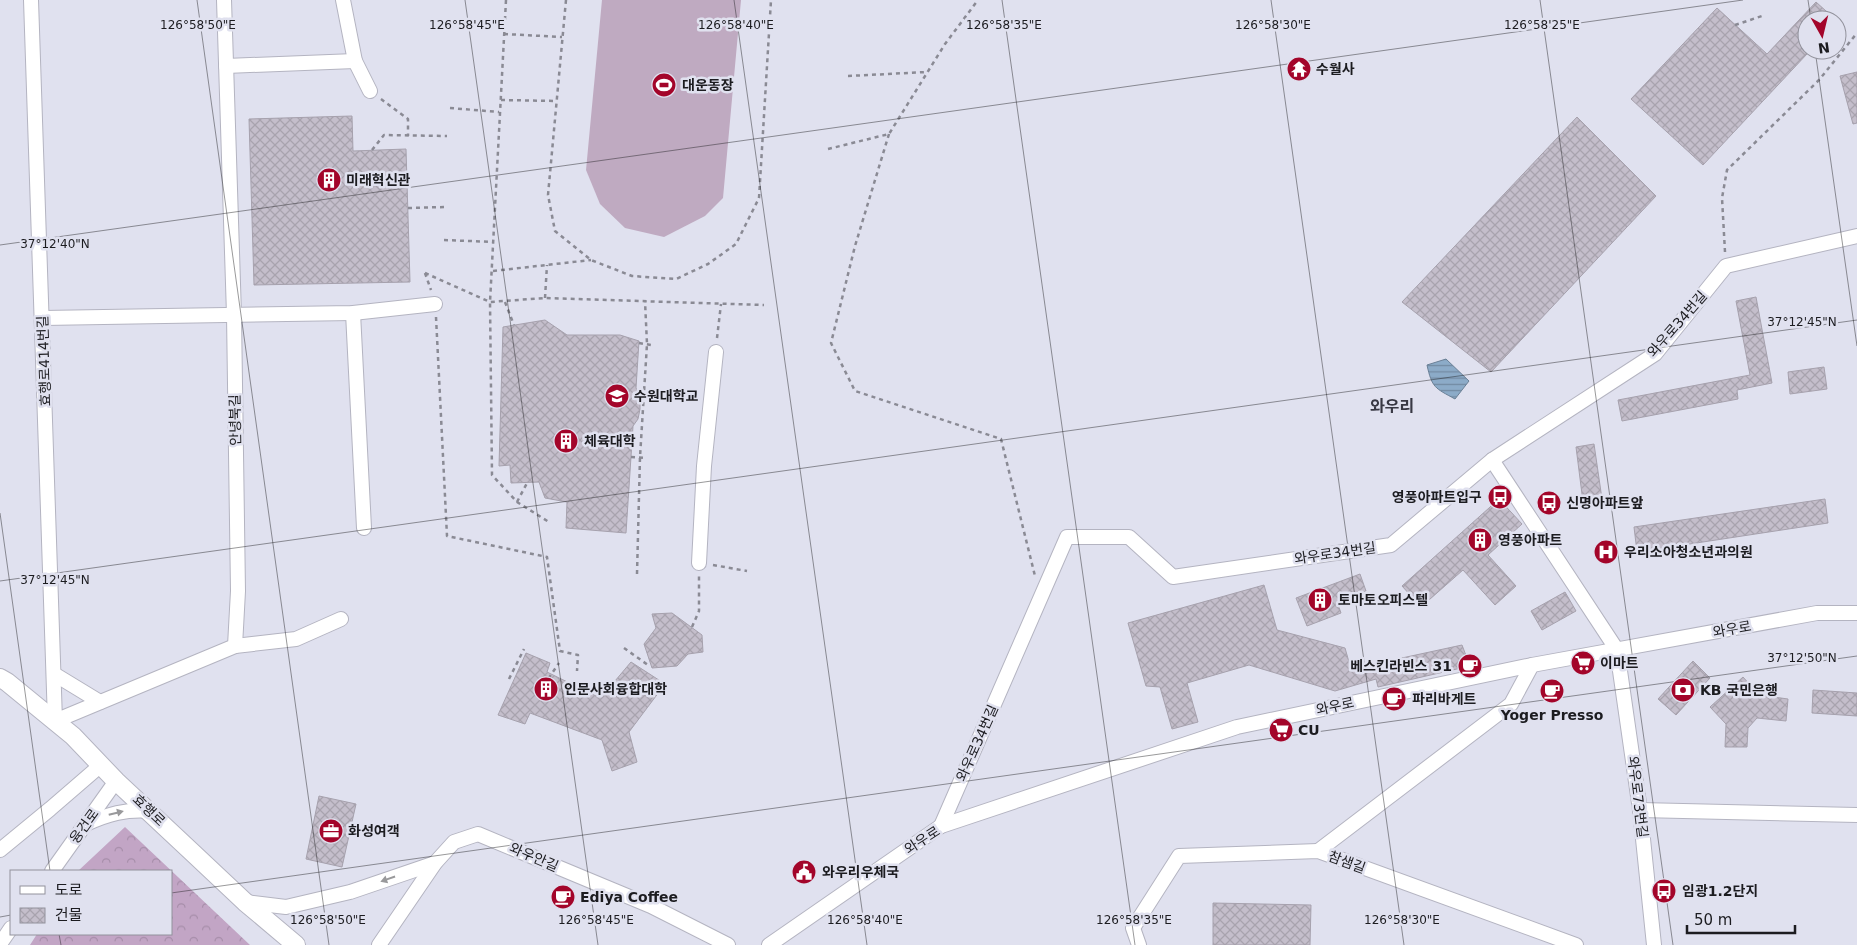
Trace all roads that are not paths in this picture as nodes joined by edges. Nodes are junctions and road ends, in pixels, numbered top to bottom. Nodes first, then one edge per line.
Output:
1 (31, 0) edge
2 (224, 0) edge
3 (343, 0) edge
4 (355, 61) junction
5 (226, 66) junction
6 (370, 91) road end
7 (1857, 236) edge
8 (435, 304) road end
9 (353, 313) junction
10 (234, 315) junction
11 (43, 318) junction
12 (716, 352) road end
13 (1492, 460) junction
14 (364, 528) dead end
15 (699, 563) road end
16 (1857, 613) edge
17 (341, 619) dead end
18 (235, 646) junction
19 (1617, 650) junction
20 (1532, 666) junction
21 (54, 674) junction
22 (0, 678) edge
23 (100, 702) junction
24 (56, 721) junction
25 (101, 764) junction
26 (116, 781) junction
27 (1640, 810) junction
28 (150, 811) junction
29 (1857, 815) edge
30 (85, 825) junction
31 (941, 826) junction
32 (0, 850) edge
33 (1318, 851) junction
34 (435, 864) junction
35 (53, 870) edge
36 (245, 902) junction
37 (10, 929) edge
38 (287, 942) edge
39 (0, 944) edge
40 (379, 945) edge
41 (728, 945) edge
42 (769, 945) edge
43 (1139, 945) edge
44 (1576, 945) edge
45 (1654, 945) edge

1 - 11 street, 효행로414번길
2 - 5 street, 안녕북길
3 - 4 street
4 - 5 street
4 - 6 street
5 - 10 street, 안녕북길
7 - 13 street, 와우로34번길
8 - 9 street
9 - 10 street
9 - 14 street
10 - 11 street
10 - 18 street, 안녕북길
11 - 21 street, 효행로414번길
12 - 15 street
13 - 19 street
13 - 31 street, 와우로34번길
16 - 19 street, 와우로
17 - 18 street
18 - 23 street
19 - 20 street, 와우로
19 - 27 street, 와우로73번길
20 - 31 street, 와우로
20 - 33 street
21 - 23 street
21 - 24 street, 효행로414번길
22 - 24 main road, 효행로
23 - 24 street
24 - 25 main road, 효행로
25 - 26 main road, 효행로
25 - 32 street
26 - 28 main road, 효행로
26 - 30 street, 융건로
27 - 29 street
27 - 45 street, 와우로73번길
30 -> 28 street
28 - 36 main road, 효행로
30 - 35 street, 융건로
31 - 42 street, 와우로
33 - 43 street, 참샘길
33 - 44 street, 참샘길
34 -> 36 street
34 - 40 street, 와우안길
34 - 41 street, 와우안길
36 - 38 main road, 효행로
37 - 39 street

